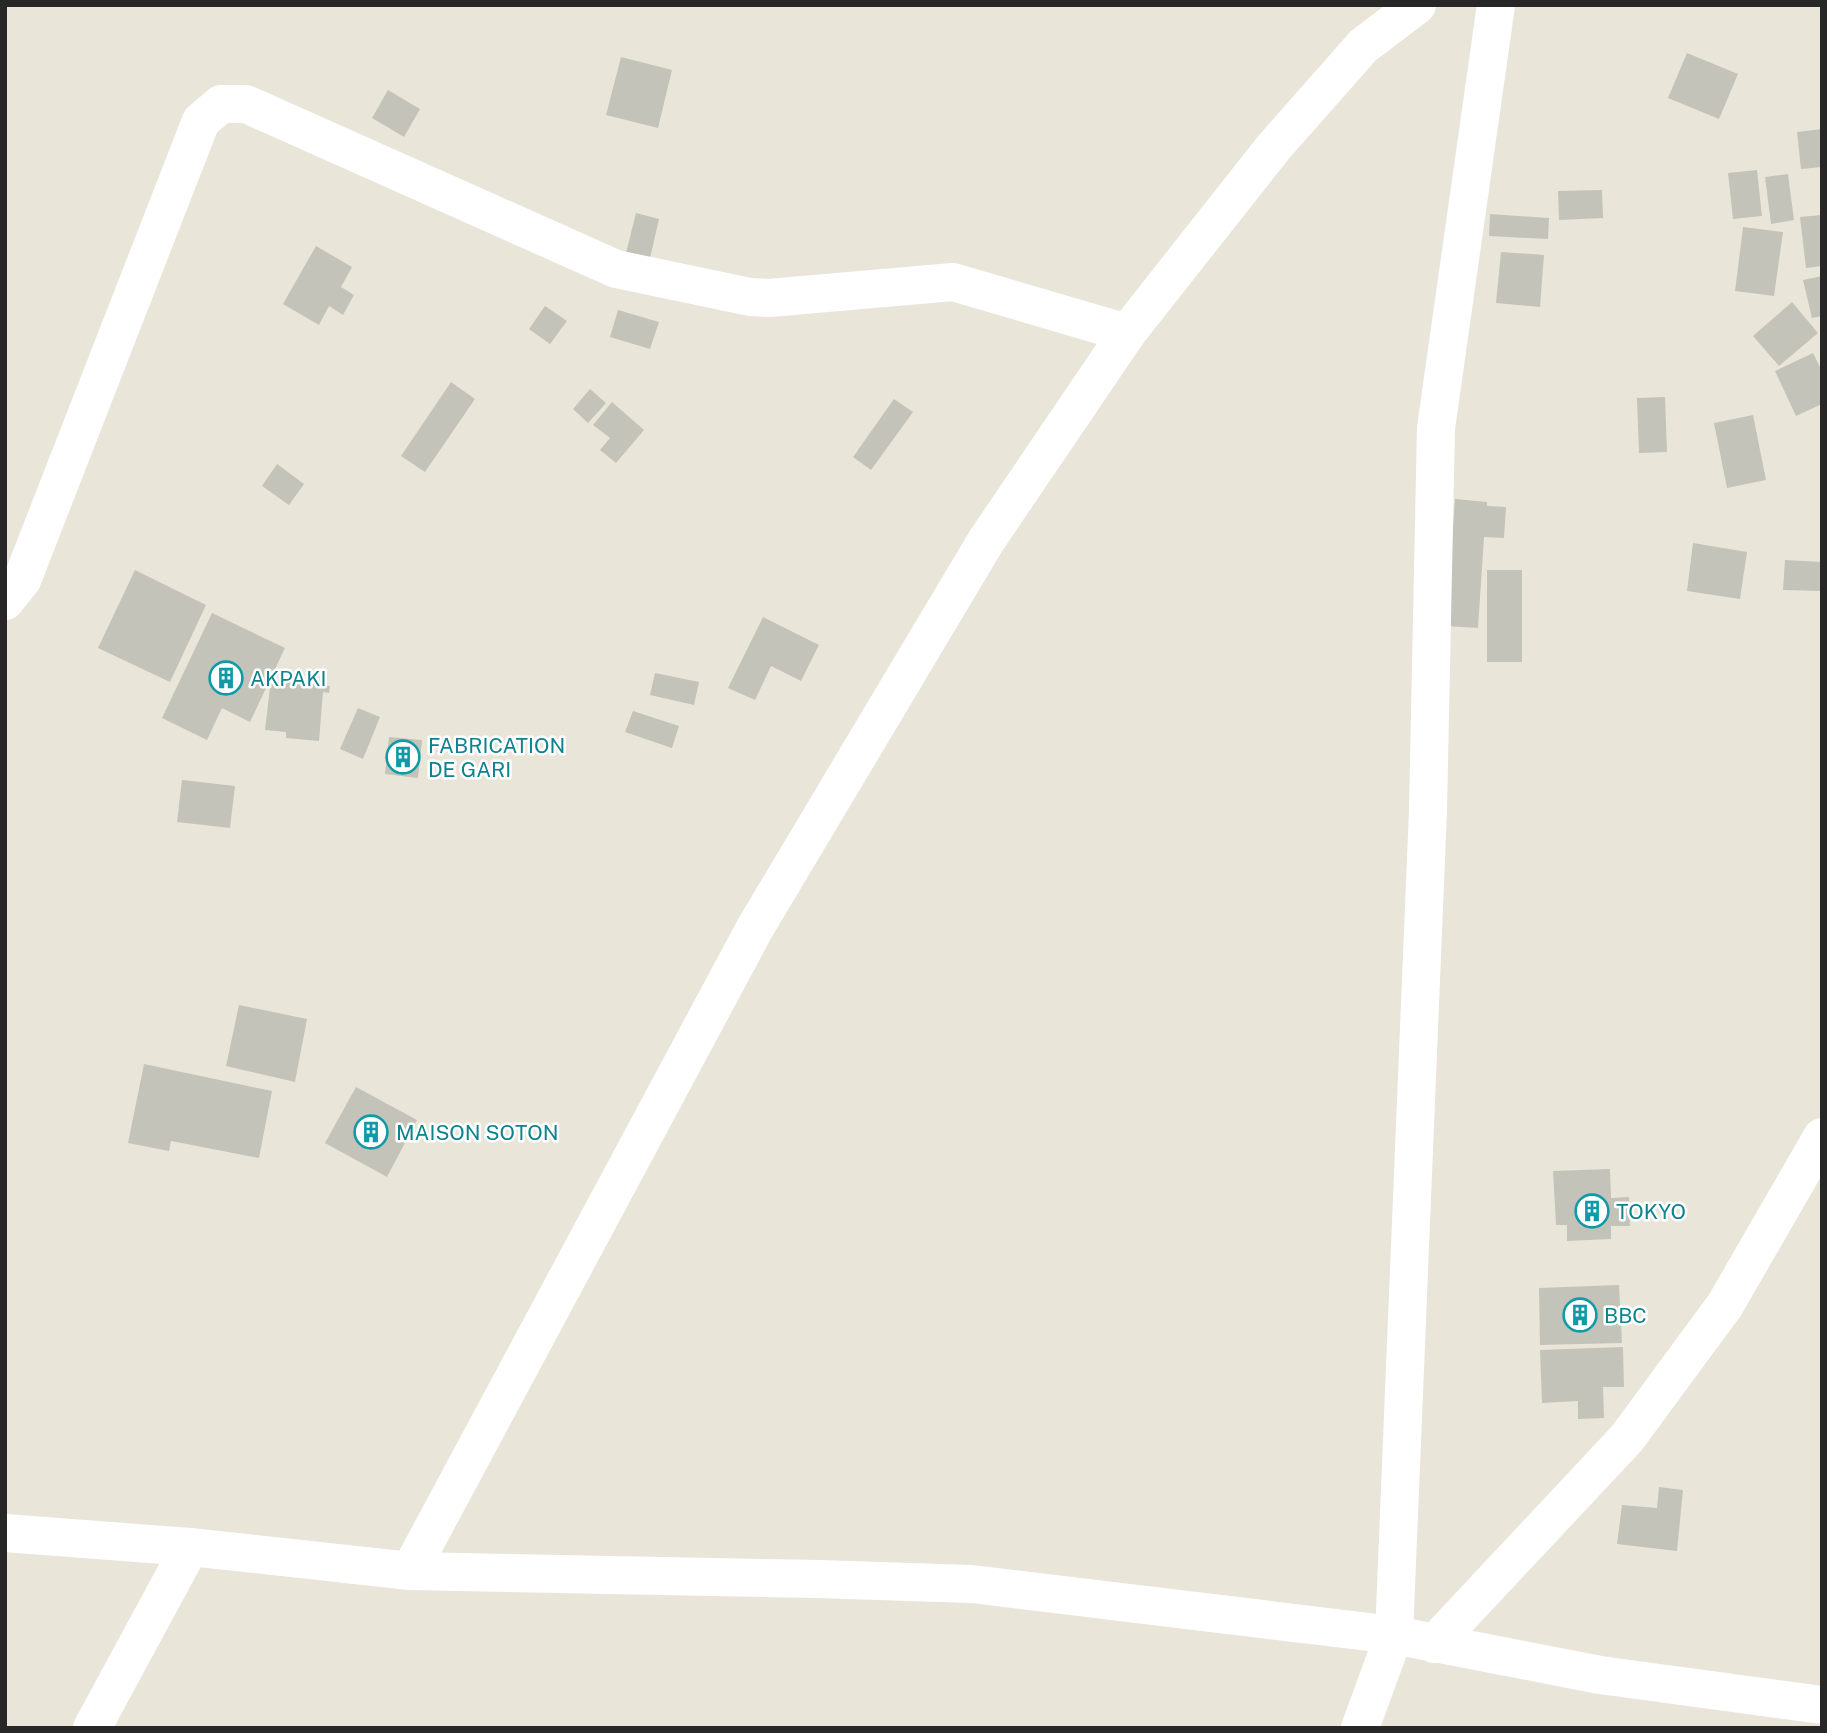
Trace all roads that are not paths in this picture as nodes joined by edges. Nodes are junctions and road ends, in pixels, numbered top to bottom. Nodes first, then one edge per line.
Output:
1 (1418, 5) edge
2 (1496, 5) edge
3 (1127, 333) junction
4 (5, 601) edge
5 (1822, 1137) edge
6 (5, 1533) edge
7 (190, 1547) junction
8 (410, 1571) junction
9 (1394, 1635) junction
10 (1434, 1644) junction
11 (1822, 1705) edge
12 (92, 1728) edge
13 (1360, 1728) edge

1 - 3 street
2 - 9 street
3 - 4 street
3 - 8 street
5 - 10 street
6 - 7 street
7 - 8 street
7 - 12 street
8 - 9 street
9 - 10 street
9 - 13 street
10 - 11 street

